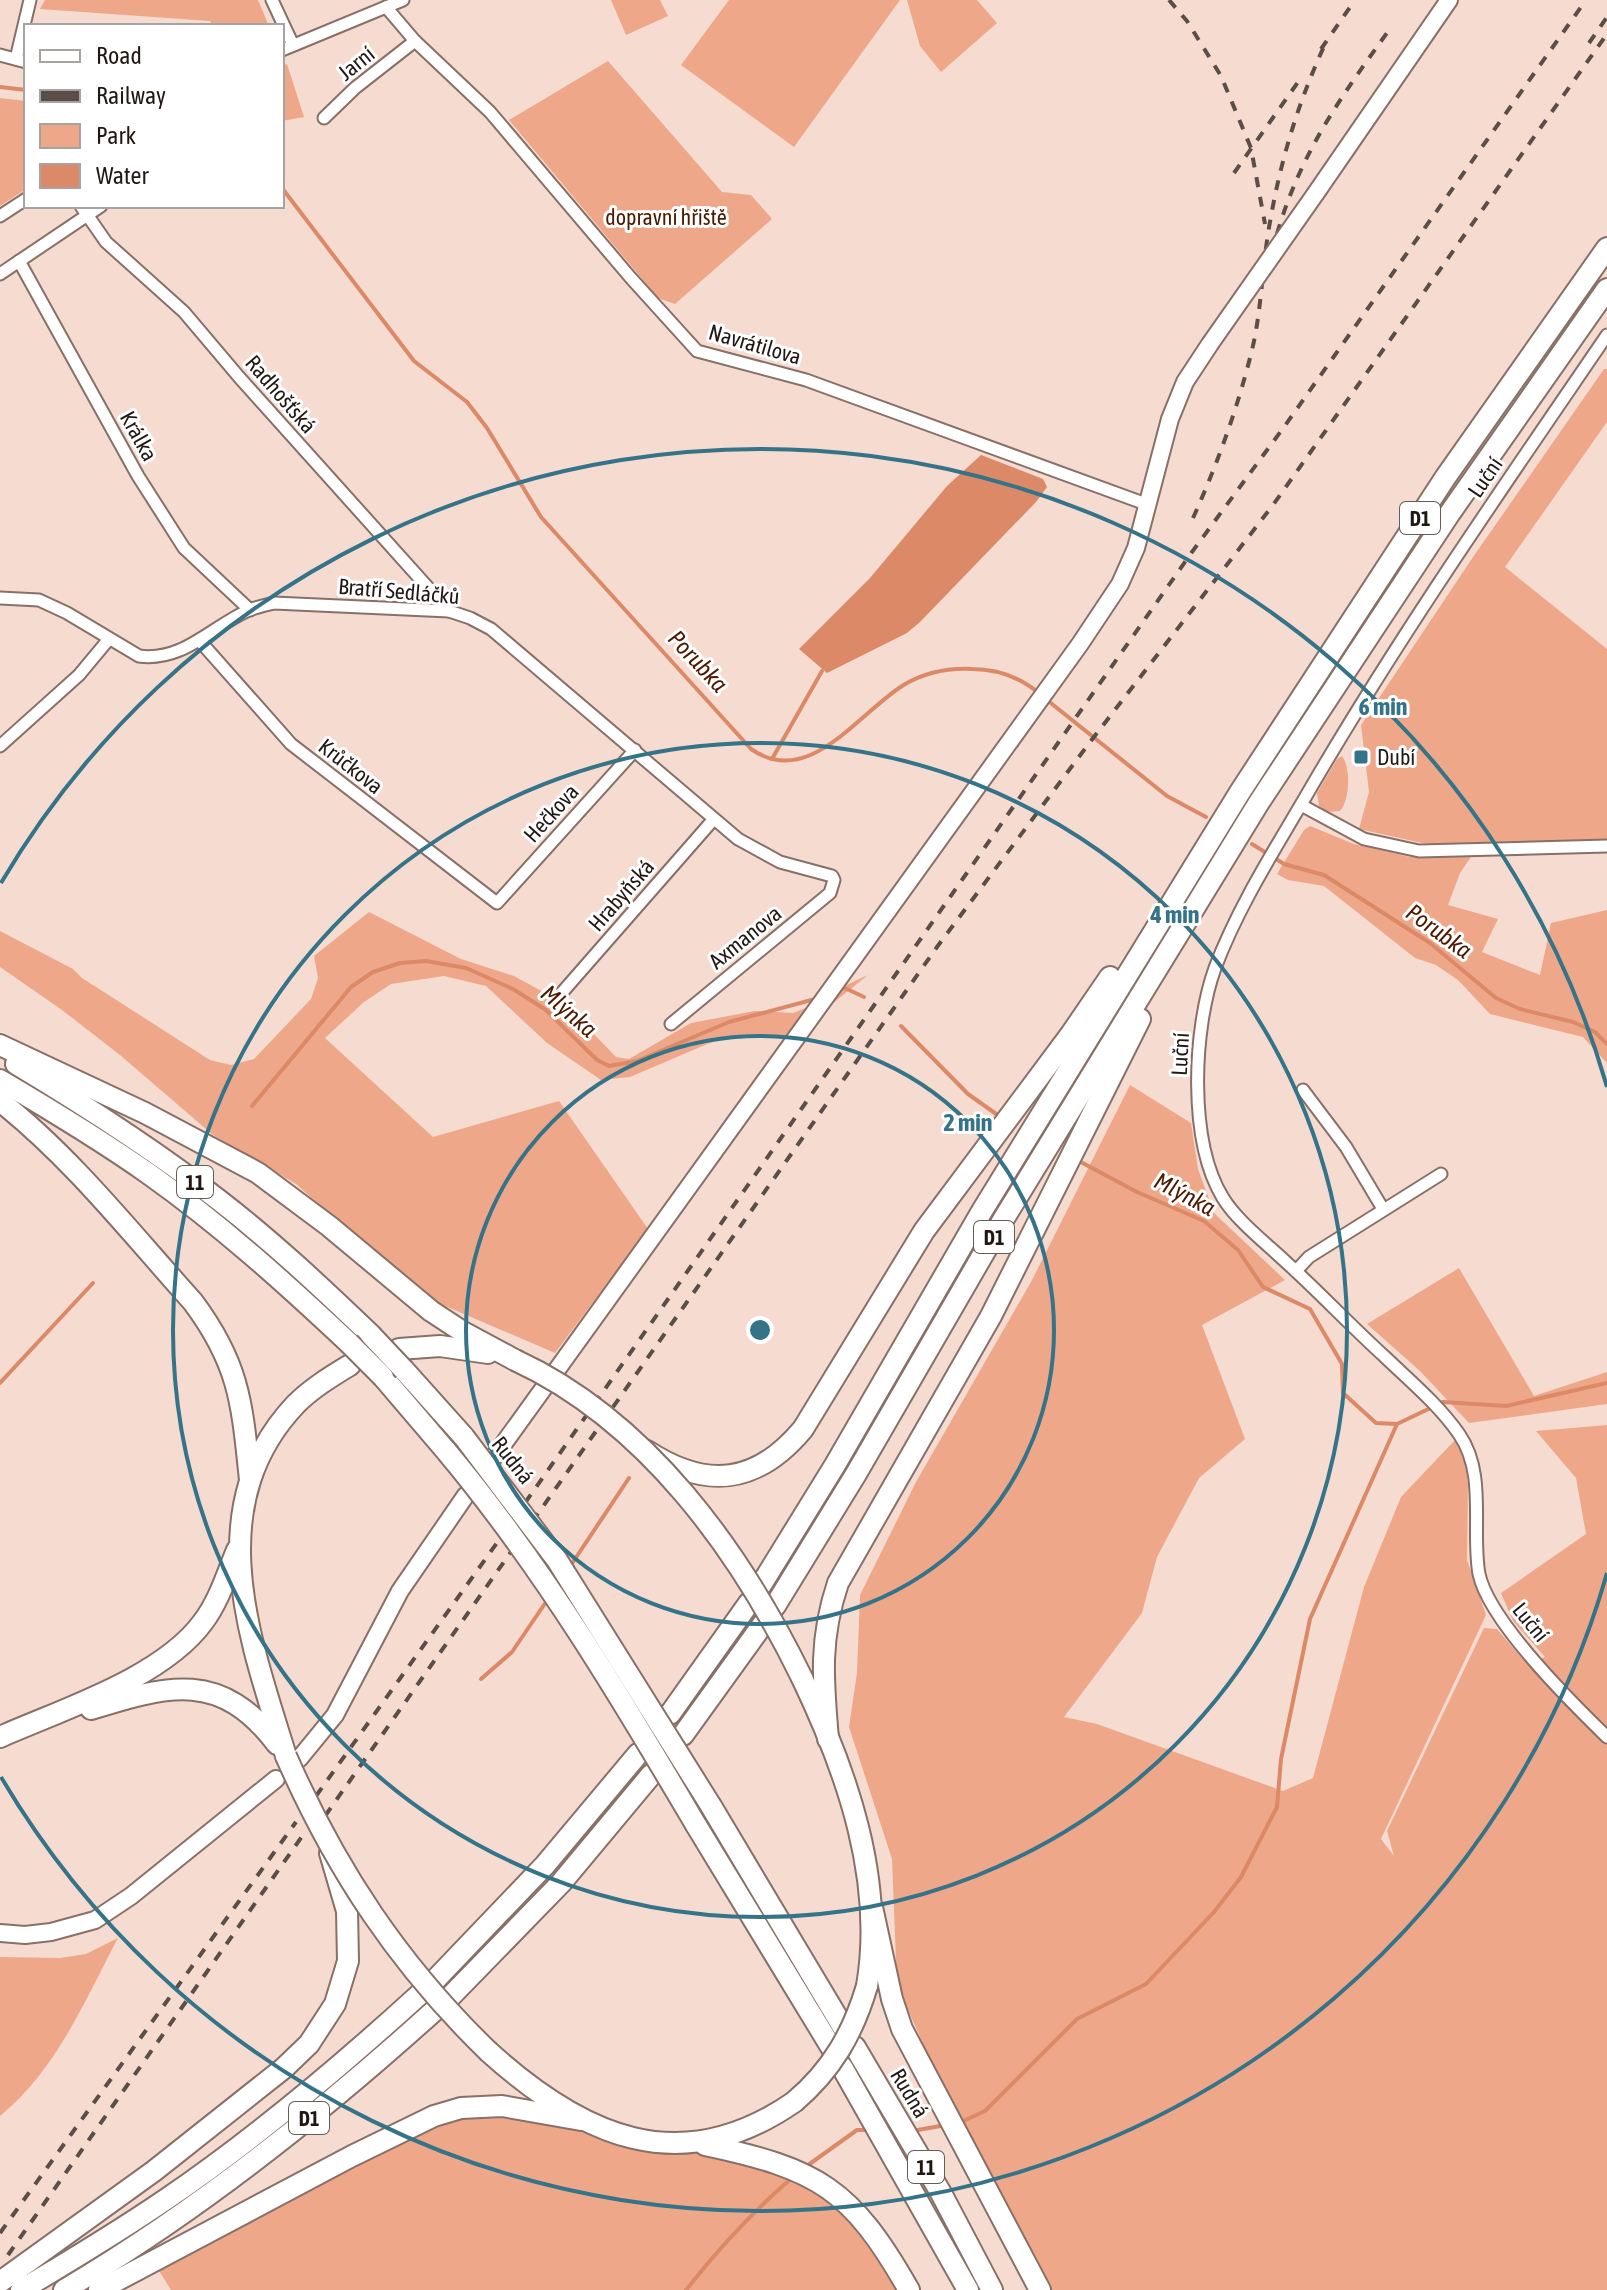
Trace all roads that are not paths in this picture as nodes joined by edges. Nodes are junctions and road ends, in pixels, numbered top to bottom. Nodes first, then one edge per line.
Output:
1 (30, 0) edge
2 (272, 0) edge
3 (403, 0) edge
4 (1449, 0) edge
5 (386, 7) junction
6 (26, 24) edge
7 (280, 24) edge
8 (24, 40) edge
9 (415, 41) junction
10 (288, 48) edge
11 (0, 55) edge
12 (21, 60) edge
13 (324, 118) dead end
14 (24, 200) edge
15 (84, 211) edge
16 (0, 216) edge
17 (1607, 248) edge
18 (19, 261) junction
19 (0, 274) edge
20 (1607, 289) edge
21 (1607, 335) edge
22 (1146, 504) junction
23 (0, 598) edge
24 (250, 610) junction
25 (449, 611) junction
26 (109, 639) junction
27 (199, 640) junction
28 (0, 746) edge
29 (635, 750) junction
30 (1301, 805) junction
31 (713, 820) junction
32 (1607, 846) edge
33 (1198, 859) junction
34 (1218, 870) junction
35 (832, 876) joint
36 (497, 903) joint
37 (559, 996) dead end
38 (671, 1024) dead end
39 (0, 1045) edge
40 (0, 1055) edge
41 (0, 1080) edge
42 (1303, 1090) dead end
43 (0, 1101) edge
44 (1441, 1174) dead end
45 (1383, 1209) junction
46 (1296, 1271) junction
47 (399, 1349) dead end
48 (515, 1360) junction
49 (350, 1365) dead end
50 (634, 1443) junction
51 (494, 1457) dead end
52 (250, 1480) junction
53 (466, 1495) dead end
54 (240, 1542) junction
55 (761, 1585) dead end
56 (749, 1603) dead end
57 (775, 1606) dead end
58 (763, 1624) dead end
59 (812, 1675) junction
60 (670, 1714) dead end
61 (270, 1725) junction
62 (683, 1735) dead end
63 (1607, 1737) edge
64 (0, 1738) edge
65 (638, 1754) dead end
66 (292, 1757) junction
67 (651, 1775) dead end
68 (276, 1779) dead end
69 (328, 1846) junction
70 (872, 1907) junction
71 (0, 1933) edge
72 (843, 2027) dead end
73 (831, 2047) dead end
74 (855, 2047) dead end
75 (842, 2067) dead end
76 (581, 2120) junction
77 (693, 2142) junction
78 (172, 2208) junction
79 (0, 2282) edge
80 (21, 2290) edge
81 (64, 2290) edge
82 (99, 2290) edge
83 (909, 2290) edge
84 (968, 2290) edge
85 (992, 2290) edge
86 (1040, 2290) edge

1 - 6 street
2 - 7 street
3 - 5 street
4 - 22 street, bridge
5 - 9 street, Navrátilova
5 - 10 street
8 - 12 street
9 - 13 street, Jarní
9 - 22 street, Navrátilova
11 - 12 street
14 - 16 street
15 - 18 street
15 - 25 street, Radhošťská
17 - 33 highway, D1
18 - 19 street
18 - 24 street, Králka
20 - 34 highway, D1
21 - 30 street, Luční
22 - 51 street
23 - 26 street, Bratří Sedláčků
24 - 25 street, Bratří Sedláčků
24 - 27 street, Bratří Sedláčků
25 - 29 street, Bratří Sedláčků
26 - 27 street, Bratří Sedláčků
26 - 28 street
27 - 36 street, Krůčkova
29 - 31 street, Bratří Sedláčků
29 - 36 street, Hečkova
30 - 32 street
30 - 46 street, Luční
31 - 35 street, Bratří Sedláčků
31 - 37 street, Hrabyňská
33 - 50 highway, bridge
33 - 55 highway, D1
34 - 57 highway, D1
34 - 59 highway
35 - 38 street, Axmanova
39 - 48 highway
40 - 72 highway, Rudná / 11, bridge
41 - 73 highway, Rudná / 11, bridge
42 - 45 street
43 - 52 highway
44 - 45 street
45 - 46 street
46 - 63 street, Luční
47 - 48 highway
48 - 50 highway, bridge
49 - 52 highway
50 - 59 highway, bridge
52 - 54 highway
53 - 66 street
54 - 61 highway
54 - 64 highway
56 - 60 highway
58 - 62 highway
59 - 70 highway
61 - 64 highway
61 - 66 highway
65 - 78 highway, D1
66 - 69 highway, bridge
67 - 78 highway, D1
68 - 71 street
69 - 76 highway, bridge
69 - 79 highway
70 - 77 highway, bridge
70 - 86 highway
74 - 85 highway, Rudná / 11
75 - 84 highway, Rudná / 11
76 - 77 highway
76 - 82 highway
77 - 83 highway
78 - 80 highway, D1
78 - 81 highway, D1

